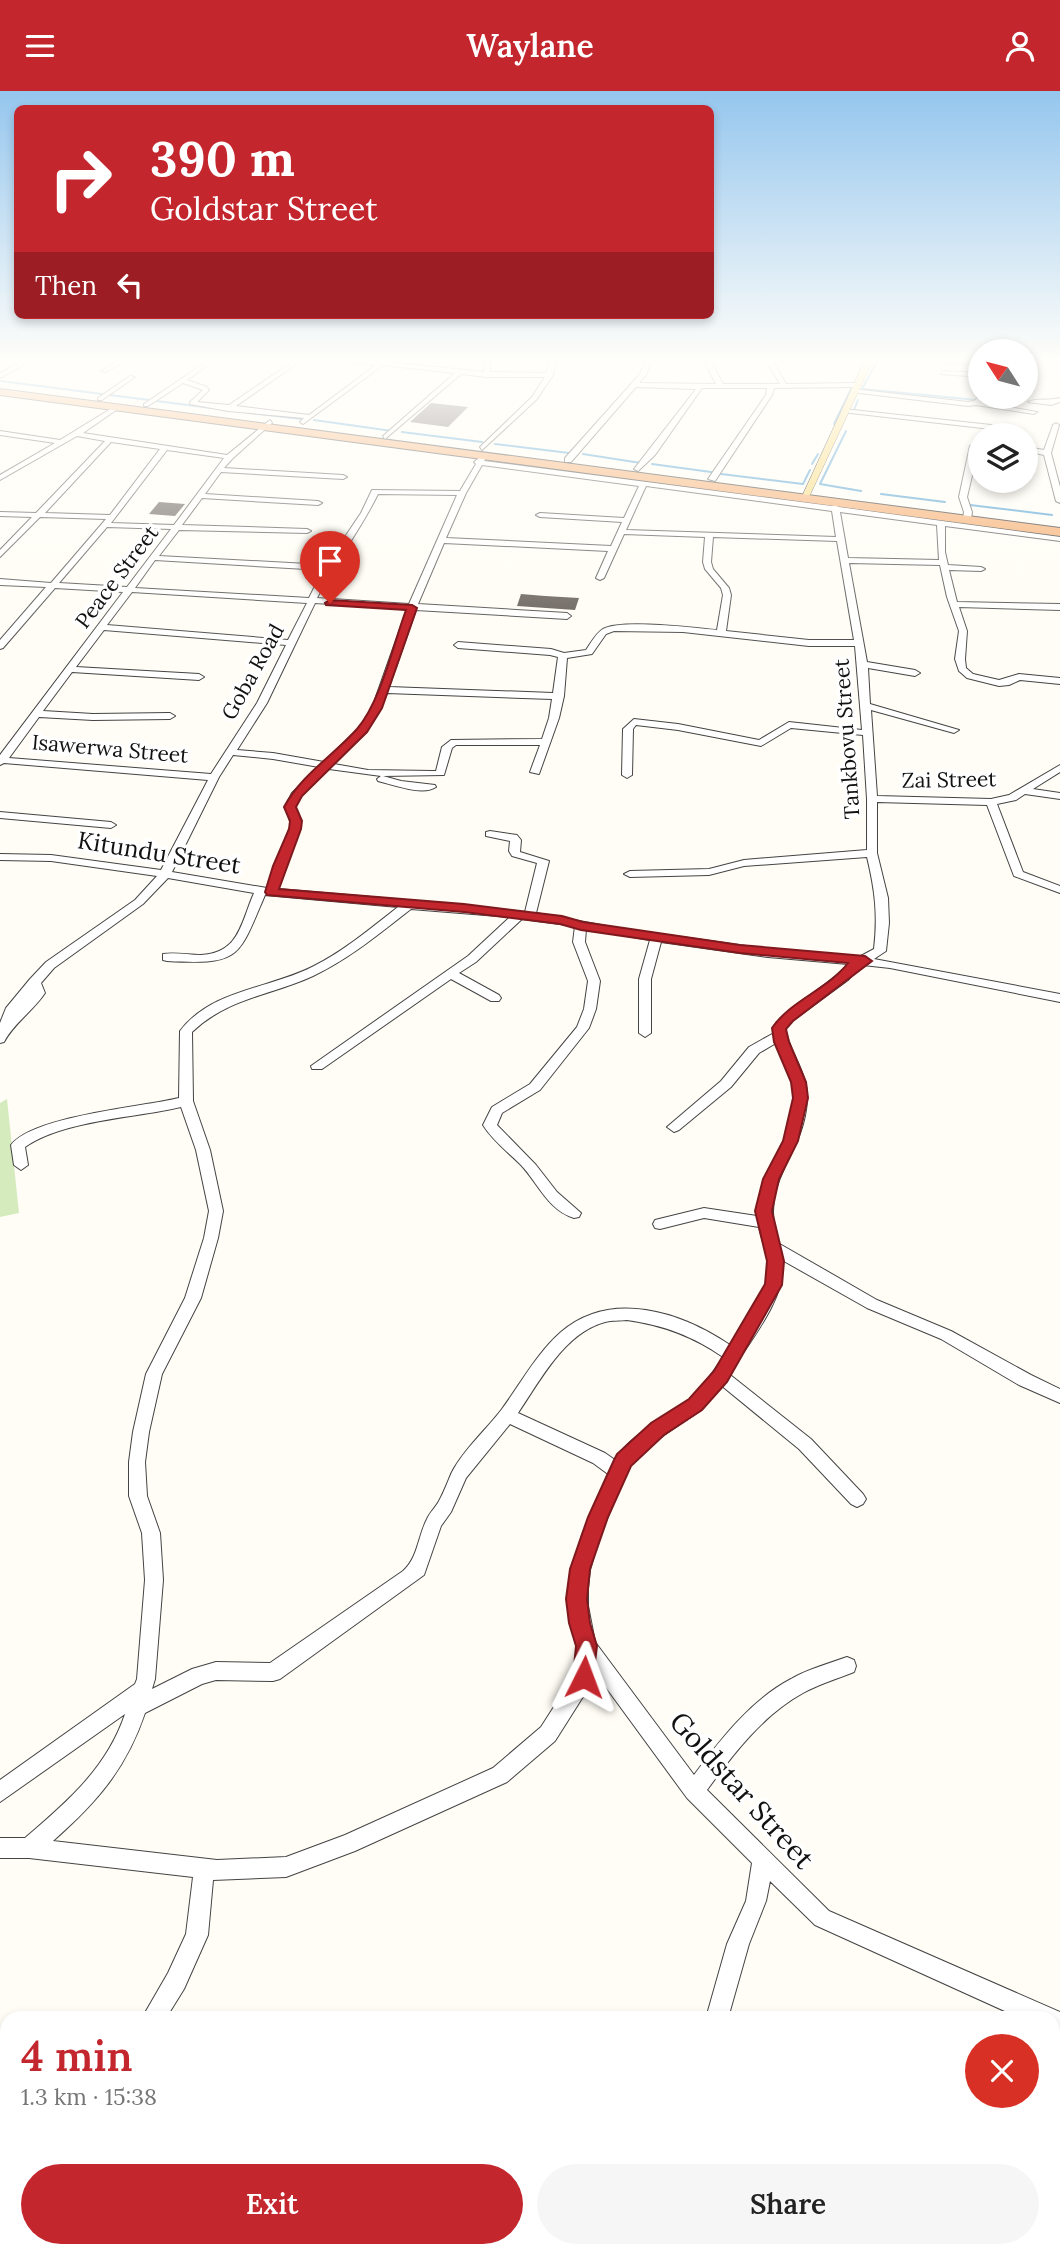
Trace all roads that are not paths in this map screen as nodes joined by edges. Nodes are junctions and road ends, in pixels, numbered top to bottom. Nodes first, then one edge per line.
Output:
1 (27, 461) edge
2 (90, 461) edge
3 (155, 461) edge
4 (226, 461) edge
5 (478, 461) edge
6 (517, 461) edge
7 (532, 461) edge
8 (576, 461) edge
9 (645, 461) edge
10 (724, 461) edge
11 (821, 461) edge
12 (1048, 461) edge
13 (10, 463) dead end
14 (20, 465) junction
15 (638, 469) junction
16 (221, 470) junction
17 (968, 475) edge
18 (343, 477) dead end
19 (0, 478) edge
20 (712, 479) junction
21 (645, 483) junction
22 (461, 493) junction
23 (806, 494) junction
24 (202, 496) junction
25 (1060, 501) edge
26 (318, 503) dead end
27 (835, 507) junction
28 (863, 508) junction
29 (0, 514) edge
30 (540, 515) dead end
31 (37, 516) junction
32 (968, 516) junction
33 (112, 517) junction
34 (626, 520) junction
35 (941, 522) junction
36 (105, 524) junction
37 (1060, 524) edge
38 (177, 528) junction
39 (307, 531) dead end
40 (1060, 531) edge
41 (622, 532) junction
42 (709, 534) junction
43 (840, 539) junction
44 (1060, 539) edge
45 (442, 540) junction
46 (614, 549) junction
47 (0, 555) edge
48 (155, 558) junction
49 (844, 559) junction
50 (945, 565) junction
51 (328, 568) junction
52 (981, 569) dead end
53 (600, 578) dead end
54 (0, 582) edge
55 (52, 585) junction
56 (130, 591) junction
57 (312, 602) junction
58 (954, 604) junction
59 (1060, 607) edge
60 (412, 608) junction
61 (567, 616) dead end
62 (101, 627) junction
63 (722, 633) junction
64 (290, 643) junction
65 (859, 643) junction
66 (458, 645) dead end
67 (0, 646) edge
68 (563, 656) junction
69 (863, 664) junction
70 (70, 669) junction
71 (915, 673) dead end
72 (199, 677) dead end
73 (1060, 681) edge
74 (383, 690) junction
75 (559, 695) junction
76 (866, 706) junction
77 (36, 714) junction
78 (170, 716) dead end
79 (954, 730) dead end
80 (868, 733) junction
81 (544, 742) junction
82 (229, 752) junction
83 (1, 761) edge
84 (325, 765) junction
85 (1060, 768) edge
86 (535, 772) dead end
87 (368, 773) junction
88 (627, 775) dead end
89 (214, 777) junction
90 (431, 787) dead end
91 (1025, 791) junction
92 (1060, 796) edge
93 (872, 799) junction
94 (991, 802) junction
95 (0, 815) edge
96 (111, 825) dead end
97 (490, 834) dead end
98 (872, 853) junction
99 (0, 857) edge
100 (165, 874) junction
101 (629, 874) dead end
102 (1060, 890) edge
103 (266, 891) junction
104 (408, 905) junction
105 (525, 915) junction
106 (581, 926) junction
107 (656, 938) junction
108 (167, 957) dead end
109 (865, 961) junction
110 (451, 974) junction
111 (495, 998) dead end
112 (1060, 998) edge
113 (3, 1033) edge
114 (645, 1033) dead end
115 (780, 1035) junction
116 (317, 1066) dead end
117 (186, 1101) junction
118 (674, 1127) dead end
119 (21, 1165) dead end
120 (574, 1213) dead end
121 (766, 1223) junction
122 (660, 1224) dead end
123 (772, 1247) junction
124 (732, 1355) junction
125 (721, 1376) junction
126 (1060, 1396) edge
127 (507, 1415) junction
128 (618, 1472) junction
129 (857, 1499) dead end
130 (587, 1646) junction
131 (846, 1667) dead end
132 (141, 1698) junction
133 (694, 1791) junction
134 (0, 1792) edge
135 (0, 1848) edge
136 (29, 1848) junction
137 (763, 1861) junction
138 (204, 1869) junction
139 (157, 2011) edge
140 (719, 2011) edge
141 (1029, 2011) edge

1 - 14 street
2 - 31 street
3 - 33 street
4 - 16 street, Peace Street
5 - 22 street
6 - 21 street
7 - 23 highway
8 - 15 highway
9 - 15 street
10 - 20 street
11 - 23 main road
12 - 25 street
13 - 14 street
14 - 19 street
15 - 20 highway
16 - 18 street
16 - 24 street, Peace Street
17 - 32 street
20 - 23 highway
21 - 27 street
21 - 34 street
22 - 45 street
22 - 51 street, Goba Road
23 - 28 highway
23 - 32 highway
24 - 26 street
24 - 38 street, Peace Street
27 - 28 street
27 - 43 street, Tankbovu Street
28 - 32 highway
28 - 35 street
29 - 31 street
30 - 34 street
31 - 33 street
31 - 47 street
32 - 37 highway
32 - 40 highway
33 - 36 street
34 - 41 street
35 - 44 street
35 - 50 street
36 - 38 street
36 - 55 street
38 - 39 street
38 - 48 street, Peace Street
41 - 42 street
41 - 46 street
42 - 43 street
42 - 63 street
43 - 49 street, Tankbovu Street
45 - 46 street
45 - 60 street
46 - 53 street
48 - 51 street
48 - 56 street, Peace Street
49 - 50 street
49 - 65 street, Tankbovu Street
50 - 52 street
50 - 58 street
51 - 57 street, Goba Road
54 - 55 street
55 - 56 street
55 - 67 street
56 - 57 street
56 - 62 street, Peace Street
57 - 60 street
57 - 64 street, Goba Road
58 - 59 street
58 - 73 street
60 - 61 street
60 - 74 street
62 - 64 street
62 - 70 street, Peace Street
63 - 65 street
63 - 68 street
64 - 82 street, Goba Road
65 - 69 street, Tankbovu Street
66 - 68 street
68 - 75 street
69 - 71 street
69 - 76 street, Tankbovu Street
70 - 72 street
70 - 77 street, Peace Street
74 - 75 street
74 - 84 street
75 - 81 street
76 - 79 street
76 - 80 street, Tankbovu Street
77 - 78 street
77 - 83 street, Peace Street
80 - 88 street
80 - 93 street, Tankbovu Street
81 - 86 street
81 - 87 street
82 - 84 street
82 - 89 street, Goba Road
83 - 89 street, Isawerwa Street
84 - 87 street
84 - 103 street
85 - 91 street, Zai Street
87 - 90 street
89 - 100 street, Goba Road
91 - 92 street
91 - 94 street, Zai Street
93 - 94 street, Zai Street
93 - 98 street, Tankbovu Street
94 - 102 street
95 - 96 street
97 - 105 street
98 - 101 street
98 - 109 street, Tankbovu Street
99 - 100 street, Kitundu Street
100 - 103 street, Kitundu Street
100 - 113 street, Goba Road
103 - 104 street, Kitundu Street
103 - 108 street
104 - 105 street, Kitundu Street
104 - 117 street
105 - 106 street, Kitundu Street
105 - 110 street
106 - 107 street, Kitundu Street
106 - 120 street
107 - 109 street, Kitundu Street
107 - 114 street
109 - 112 street, Kitundu Street
109 - 115 street
110 - 111 street
110 - 116 street
115 - 118 street
115 - 121 street, Goldstar Street
117 - 119 street
117 - 132 street
121 - 122 street
121 - 123 street, Goldstar Street
123 - 124 street, Goldstar Street
123 - 126 street
124 - 125 street, Goldstar Street
124 - 127 street
125 - 128 street, Goldstar Street
125 - 129 street
127 - 128 street
127 - 132 street
128 - 130 street, Goldstar Street
130 - 133 street, Goldstar Street
130 - 138 street
131 - 133 street
132 - 134 street
132 - 136 street
133 - 137 street, Goldstar Street
135 - 136 street
136 - 138 street
137 - 140 street
137 - 141 street, Goldstar Street
138 - 139 street

